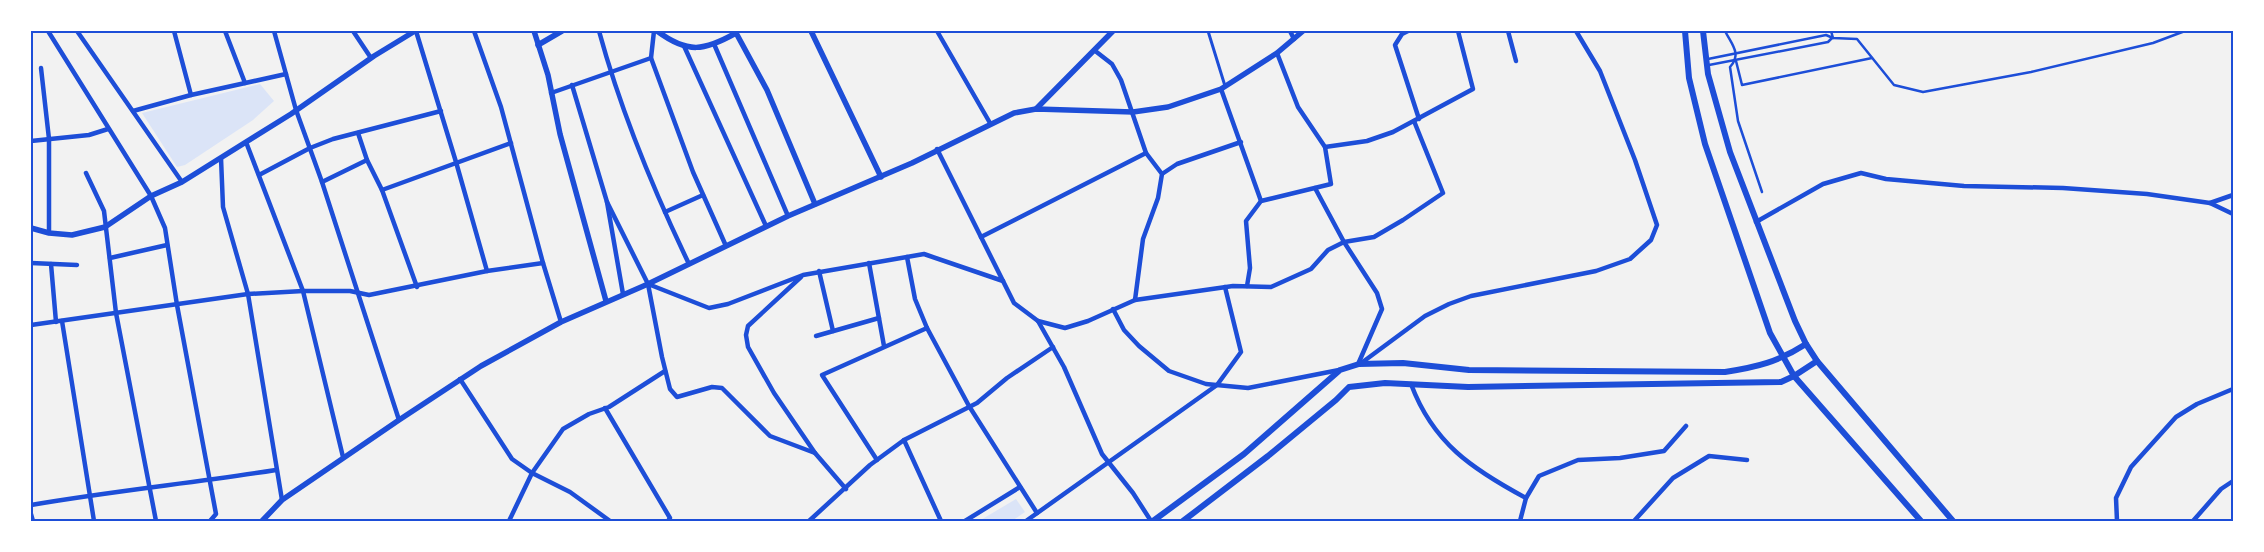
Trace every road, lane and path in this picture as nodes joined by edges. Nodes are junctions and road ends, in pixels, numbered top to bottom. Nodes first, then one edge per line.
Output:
1 (48, 31) edge
2 (77, 31) edge
3 (174, 31) edge
4 (225, 31) edge
5 (274, 31) edge
6 (353, 31) edge
7 (415, 31) edge
8 (474, 31) edge
9 (534, 31) edge
10 (562, 31) edge
11 (599, 31) edge
12 (656, 31) edge
13 (811, 31) edge
14 (937, 31) edge
15 (1113, 31) edge
16 (1208, 31) edge
17 (1290, 31) edge
18 (1303, 31) edge
19 (1408, 31) edge
20 (1465, 31) edge
21 (1508, 31) edge
22 (1576, 31) edge
23 (1685, 31) edge
24 (1703, 31) edge
25 (1725, 31) edge
26 (1831, 31) edge
27 (2186, 31) edge
28 (736, 32) edge
29 (1458, 32) edge
30 (1833, 38) junction
31 (1294, 39) junction
32 (714, 44) junction
33 (538, 45) junction
34 (684, 46) junction
35 (1094, 50) junction
36 (1277, 53) junction
37 (1737, 53) junction
38 (371, 58) junction
39 (651, 58) junction
40 (1872, 58) junction
41 (1516, 61) dead end
42 (1736, 61) junction
43 (1707, 62) junction
44 (41, 68) dead end
45 (610, 72) junction
46 (286, 74) junction
47 (245, 84) junction
48 (572, 85) junction
49 (1223, 88) junction
50 (551, 93) junction
51 (191, 95) junction
52 (1036, 109) junction
53 (296, 110) junction
54 (133, 111) junction
55 (440, 111) junction
56 (1133, 112) junction
57 (1416, 120) junction
58 (990, 123) junction
59 (108, 129) junction
60 (358, 133) junction
61 (49, 139) junction
62 (31, 141) edge
63 (246, 142) junction
64 (1241, 142) junction
65 (511, 143) junction
66 (1325, 147) junction
67 (310, 148) junction
68 (937, 149) junction
69 (1146, 153) junction
70 (221, 158) junction
71 (366, 160) junction
72 (456, 162) junction
73 (86, 173) dead end
74 (1162, 174) junction
75 (259, 175) junction
76 (881, 177) junction
77 (182, 182) junction
78 (322, 182) junction
79 (1315, 188) junction
80 (382, 190) junction
81 (1762, 192) dead end
82 (2233, 195) edge
83 (151, 196) junction
84 (703, 196) junction
85 (1261, 201) junction
86 (607, 202) junction
87 (2210, 203) junction
88 (815, 204) junction
89 (664, 212) junction
90 (2233, 214) edge
91 (788, 216) junction
92 (1756, 222) junction
93 (766, 226) junction
94 (105, 227) junction
95 (31, 228) edge
96 (49, 233) junction
97 (981, 237) junction
98 (1344, 242) junction
99 (168, 245) junction
100 (726, 246) junction
101 (907, 257) junction
102 (110, 258) junction
103 (31, 263) edge
104 (543, 263) junction
105 (869, 263) junction
106 (51, 264) junction
107 (689, 264) junction
108 (77, 265) dead end
109 (819, 271) junction
110 (488, 272) junction
111 (804, 275) junction
112 (1004, 281) junction
113 (648, 284) junction
114 (1247, 286) junction
115 (416, 287) junction
116 (1224, 287) junction
117 (303, 291) junction
118 (359, 293) junction
119 (248, 294) junction
120 (624, 294) junction
121 (1135, 300) junction
122 (606, 301) junction
123 (177, 305) junction
124 (1113, 310) junction
125 (116, 313) junction
126 (879, 318) junction
127 (1038, 321) junction
128 (59, 322) junction
129 (561, 322) junction
130 (31, 325) edge
131 (926, 328) junction
132 (833, 331) junction
133 (816, 336) dead end
134 (1806, 344) junction
135 (884, 346) junction
136 (1054, 347) junction
137 (1785, 358) junction
138 (1817, 361) junction
139 (1359, 364) junction
140 (1340, 370) junction
141 (665, 371) junction
142 (1794, 376) junction
143 (460, 379) junction
144 (1411, 384) junction
145 (1217, 386) junction
146 (2233, 389) edge
147 (969, 406) junction
148 (605, 408) junction
149 (399, 420) junction
150 (1686, 426) dead end
151 (904, 440) junction
152 (815, 453) junction
153 (343, 457) junction
154 (877, 460) junction
155 (1747, 460) dead end
156 (1110, 464) junction
157 (276, 470) junction
158 (532, 473) junction
159 (210, 481) junction
160 (2233, 481) edge
161 (150, 486) junction
162 (1020, 487) junction
163 (846, 489) junction
164 (90, 495) junction
165 (1526, 498) junction
166 (282, 500) junction
167 (31, 505) edge
168 (1037, 513) junction
169 (31, 514) edge
170 (811, 520) edge
171 (33, 521) edge
172 (94, 521) edge
173 (156, 521) edge
174 (210, 521) edge
175 (262, 521) edge
176 (509, 521) edge
177 (610, 521) edge
178 (668, 521) edge
179 (941, 521) edge
180 (964, 521) edge
181 (1026, 521) edge
182 (1152, 521) edge
183 (1184, 521) edge
184 (1520, 521) edge
185 (1634, 521) edge
186 (1921, 521) edge
187 (1953, 521) edge
188 (2116, 521) edge
189 (2193, 521) edge

1 - 59 street
2 - 54 street
3 - 51 street
4 - 47 street
5 - 46 street
6 - 38 street
7 - 38 street
7 - 55 street
8 - 65 street
9 - 33 street
10 - 33 street
11 - 45 street
12 - 34 street
12 - 39 street
13 - 76 street
14 - 58 street
15 - 35 street
16 - 49 street
17 - 31 street
18 - 31 street
19 - 57 street
20 - 29 street
21 - 41 street
22 - 139 street
23 - 137 main road
24 - 43 main road
25 - 37 lane
26 - 30 lane
27 - 40 lane
28 - 32 street
28 - 88 street
29 - 57 street
30 - 37 lane
30 - 40 lane
30 - 42 lane
31 - 36 street
32 - 34 street
32 - 91 street
33 - 50 street
34 - 93 street
35 - 52 street
35 - 56 street
36 - 49 street
36 - 66 street
37 - 42 lane
37 - 43 lane
38 - 53 street
39 - 45 street
39 - 84 street
40 - 42 lane
42 - 43 lane
42 - 81 lane
43 - 92 main road
44 - 61 street
45 - 48 street
45 - 89 street
46 - 47 street
46 - 53 street
47 - 51 street
48 - 50 street
48 - 86 street
49 - 56 street
49 - 64 street
50 - 122 street
51 - 54 street
52 - 56 street
52 - 58 street
53 - 63 street
53 - 67 street
54 - 77 street
55 - 60 street
55 - 72 street
56 - 69 street
57 - 66 street
57 - 98 street
58 - 68 street
59 - 61 street
59 - 83 street
60 - 67 street
60 - 71 street
61 - 62 street
61 - 96 street
63 - 70 street
63 - 75 street
64 - 74 street
64 - 85 street
65 - 72 street
65 - 104 street
66 - 79 street
67 - 75 street
67 - 78 street
68 - 76 street
68 - 97 street
69 - 74 street
69 - 97 street
70 - 77 street
70 - 119 street
71 - 78 street
71 - 80 street
72 - 80 street
72 - 110 street
73 - 94 street
74 - 121 street
75 - 117 street
76 - 88 street
77 - 83 street
78 - 118 street
79 - 85 street
79 - 98 street
80 - 115 street
82 - 87 street
83 - 94 street
83 - 99 street
84 - 89 street
84 - 100 street
85 - 114 street
86 - 113 street
86 - 120 street
87 - 90 street
87 - 92 street
88 - 91 street
89 - 107 street
91 - 93 street
92 - 134 main road
93 - 100 street
94 - 96 street
94 - 102 street
95 - 96 street
97 - 112 street
98 - 114 street
98 - 139 street
99 - 102 street
99 - 123 street
100 - 107 street
101 - 105 street
101 - 112 street
101 - 131 street
102 - 125 street
103 - 106 street
104 - 110 street
104 - 129 street
105 - 109 street
105 - 126 street
106 - 108 street
106 - 128 street
107 - 113 street
109 - 111 street
109 - 132 street
110 - 115 street
111 - 113 street
111 - 152 street
112 - 127 street
113 - 120 street
113 - 141 street
114 - 116 street
115 - 118 street
116 - 121 street
116 - 145 street
117 - 118 street
117 - 119 street
117 - 153 street
118 - 149 street
119 - 123 street
119 - 157 street
120 - 122 street
121 - 124 street
122 - 129 street
123 - 125 street
123 - 159 street
124 - 127 street
124 - 145 street
125 - 128 street
125 - 161 street
126 - 132 street
126 - 135 street
127 - 136 street
128 - 130 street
128 - 164 street
129 - 143 street
131 - 135 street
131 - 147 street
132 - 133 street
134 - 137 main road
134 - 138 main road
135 - 154 street
136 - 147 street
136 - 156 street
137 - 139 main road
137 - 142 main road
138 - 142 main road
138 - 187 main road
139 - 140 main road
140 - 145 street
140 - 182 main road
141 - 148 street
141 - 152 street
142 - 144 main road
142 - 186 main road
143 - 149 street
143 - 158 street
144 - 165 street
144 - 183 main road
145 - 156 street
146 - 188 street
147 - 151 street
147 - 162 street
148 - 158 street
148 - 178 street
149 - 153 street
150 - 165 street
151 - 154 street
151 - 179 street
152 - 163 street
153 - 166 street
154 - 163 street
155 - 185 street
156 - 168 street
156 - 182 street
157 - 159 street
157 - 166 street
158 - 176 street
158 - 177 street
159 - 161 street
159 - 174 street
160 - 189 street
161 - 164 street
161 - 173 street
162 - 168 street
162 - 180 street
163 - 170 street
164 - 167 street
164 - 172 street
165 - 184 street
166 - 175 street
168 - 181 street
169 - 171 street

